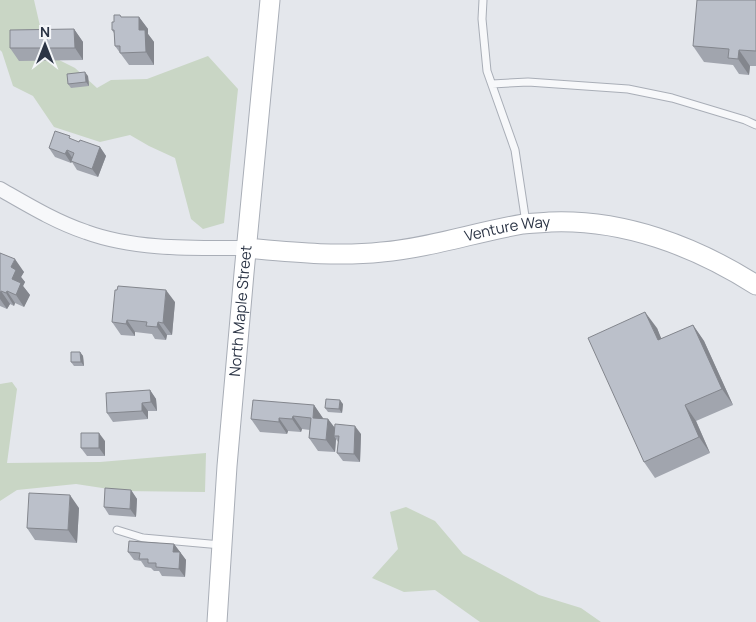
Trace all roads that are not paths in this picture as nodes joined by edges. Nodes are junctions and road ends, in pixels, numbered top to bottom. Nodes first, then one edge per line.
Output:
1 (270, 0) edge
2 (483, 0) edge
3 (492, 84) junction
4 (756, 125) edge
5 (0, 190) edge
6 (526, 224) junction
7 (246, 248) junction
8 (756, 285) edge
9 (117, 530) dead end
10 (222, 545) junction
11 (217, 622) edge

1 - 7 main road, North Maple Street
2 - 3 lane
3 - 4 lane
3 - 6 lane
5 - 7 street
6 - 7 main road, Venture Way
6 - 8 main road, Venture Way
7 - 10 main road, North Maple Street
9 - 10 lane
10 - 11 main road, North Maple Street

